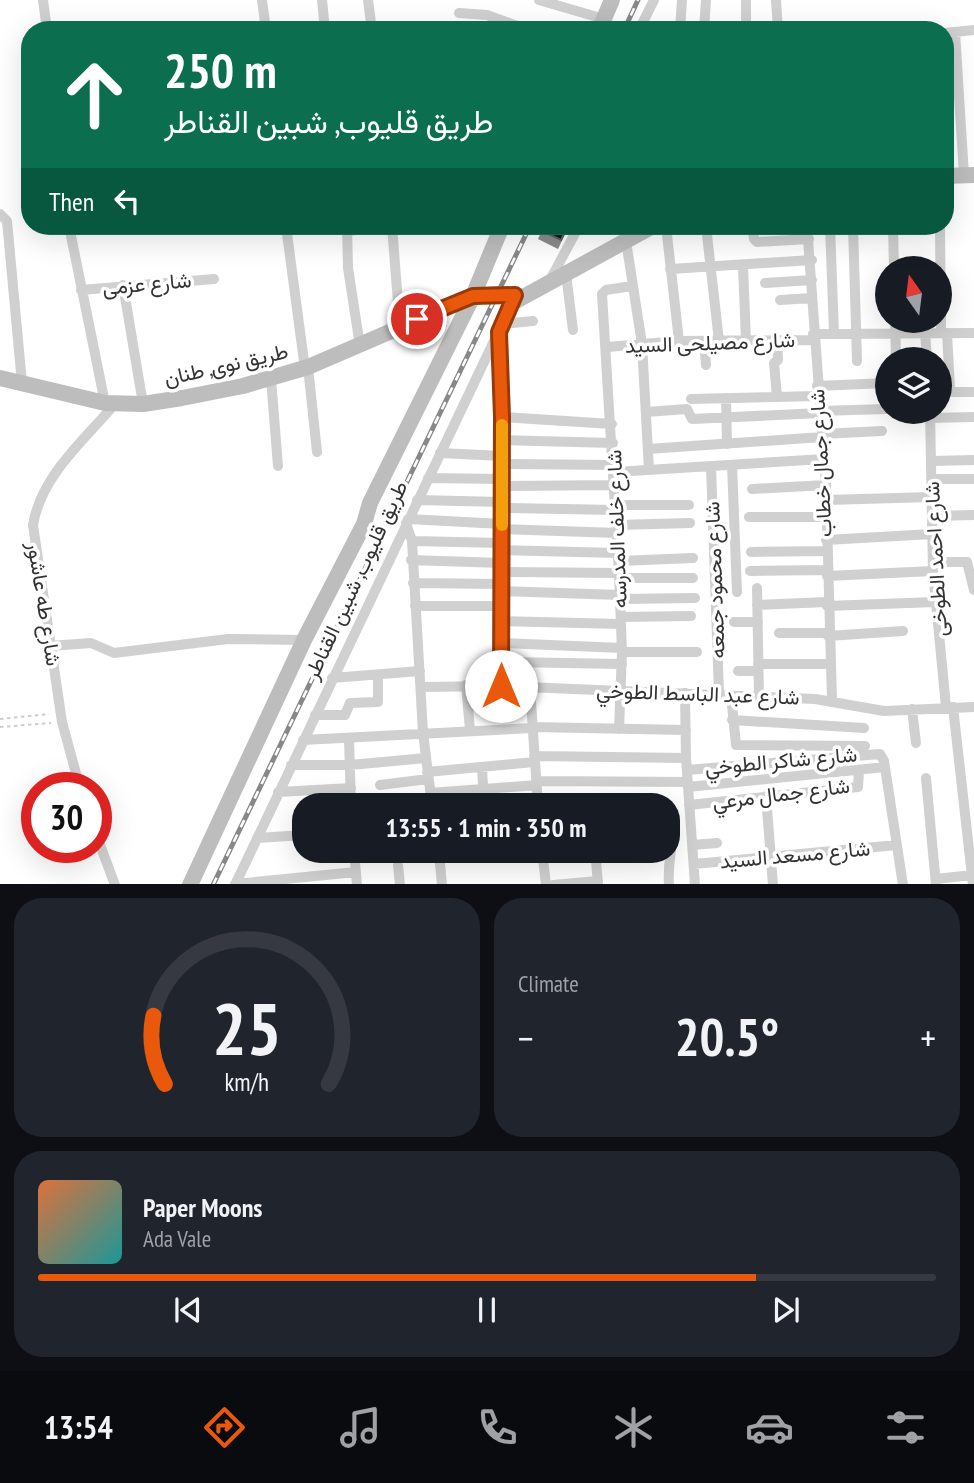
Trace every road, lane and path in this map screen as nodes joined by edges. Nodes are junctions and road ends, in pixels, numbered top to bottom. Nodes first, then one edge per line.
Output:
1 (43, 0) edge
2 (262, 0) edge
3 (322, 0) edge
4 (368, 0) edge
5 (539, 0) edge
6 (612, 0) edge
7 (654, 0) edge
8 (682, 0) edge
9 (706, 0) edge
10 (746, 0) edge
11 (776, 0) edge
12 (459, 13) dead end
13 (46, 21) edge
14 (265, 21) edge
15 (324, 21) edge
16 (371, 21) edge
17 (503, 21) edge
18 (594, 21) edge
19 (603, 21) edge
20 (644, 21) edge
21 (681, 21) edge
22 (705, 21) edge
23 (746, 21) edge
24 (777, 21) edge
25 (974, 30) edge
26 (954, 32) edge
27 (954, 62) edge
28 (969, 175) edge
29 (0, 214) edge
30 (71, 235) edge
31 (287, 235) edge
32 (347, 235) edge
33 (392, 235) edge
34 (502, 235) edge
35 (574, 235) edge
36 (631, 235) edge
37 (667, 235) edge
38 (707, 235) edge
39 (754, 235) edge
40 (808, 235) edge
41 (830, 235) edge
42 (853, 235) edge
43 (893, 235) edge
44 (940, 235) edge
45 (809, 239) junction
46 (894, 256) edge
47 (941, 256) edge
48 (812, 260) junction
49 (743, 266) junction
50 (712, 268) junction
51 (670, 269) junction
52 (566, 274) junction
53 (214, 279) dead end
54 (812, 279) junction
55 (765, 283) dead end
56 (548, 284) junction
57 (123, 285) junction
58 (632, 286) junction
59 (81, 290) junction
60 (517, 298) junction
61 (812, 298) junction
62 (475, 300) junction
63 (780, 300) dead end
64 (533, 321) dead end
65 (400, 328) junction
66 (501, 328) junction
67 (573, 330) dead end
68 (952, 332) edge
69 (974, 332) edge
70 (834, 333) junction
71 (856, 333) junction
72 (875, 333) edge
73 (944, 333) edge
74 (813, 337) junction
75 (679, 341) junction
76 (704, 341) junction
77 (719, 341) junction
78 (746, 341) junction
79 (777, 341) junction
80 (642, 344) junction
81 (360, 346) junction
82 (607, 346) junction
83 (857, 361) dead end
84 (705, 365) dead end
85 (307, 368) junction
86 (0, 378) edge
87 (271, 379) junction
88 (22, 383) junction
89 (875, 384) edge
90 (818, 391) junction
91 (974, 392) edge
92 (777, 397) junction
93 (726, 398) junction
94 (691, 399) dead end
95 (110, 404) junction
96 (143, 404) junction
97 (875, 410) edge
98 (646, 412) junction
99 (820, 412) junction
100 (952, 415) edge
101 (974, 416) edge
102 (502, 417) junction
103 (726, 417) junction
104 (612, 424) junction
105 (930, 424) edge
106 (882, 432) dead end
107 (822, 436) junction
108 (502, 440) junction
109 (613, 443) junction
110 (727, 443) junction
111 (648, 449) junction
112 (317, 452) dead end
113 (440, 453) junction
114 (824, 459) junction
115 (502, 460) junction
116 (974, 460) edge
117 (931, 461) junction
118 (732, 465) junction
119 (278, 466) dead end
120 (711, 466) junction
121 (614, 469) junction
122 (649, 470) junction
123 (428, 478) junction
124 (932, 479) junction
125 (974, 479) edge
126 (502, 482) junction
127 (615, 485) junction
128 (826, 485) junction
129 (752, 489) dead end
130 (932, 497) junction
131 (417, 500) junction
132 (826, 500) junction
133 (502, 505) junction
134 (689, 505) dead end
135 (616, 507) junction
136 (974, 515) edge
137 (932, 516) junction
138 (749, 517) dead end
139 (826, 517) junction
140 (407, 521) junction
141 (690, 523) dead end
142 (502, 526) junction
143 (617, 529) junction
144 (932, 534) junction
145 (412, 541) junction
146 (826, 545) junction
147 (502, 547) junction
148 (751, 552) dead end
149 (618, 557) junction
150 (693, 558) dead end
151 (411, 560) junction
152 (933, 566) junction
153 (501, 567) junction
154 (750, 571) dead end
155 (827, 573) junction
156 (619, 576) junction
157 (693, 578) dead end
158 (413, 583) junction
159 (502, 588) junction
160 (757, 588) dead end
161 (974, 590) edge
162 (737, 592) dead end
163 (620, 597) junction
164 (695, 598) dead end
165 (935, 602) junction
166 (827, 604) junction
167 (757, 605) junction
168 (415, 606) junction
169 (501, 606) junction
170 (691, 616) dead end
171 (501, 621) junction
172 (621, 621) junction
173 (734, 622) dead end
174 (758, 622) junction
175 (903, 631) dead end
176 (779, 634) dead end
177 (828, 635) junction
178 (304, 640) junction
179 (501, 643) junction
180 (49, 646) junction
181 (697, 652) dead end
182 (622, 654) junction
183 (501, 662) junction
184 (830, 664) junction
185 (758, 668) junction
186 (419, 671) junction
187 (738, 671) dead end
188 (378, 675) junction
189 (332, 678) junction
190 (466, 685) junction
191 (501, 686) junction
192 (421, 687) junction
193 (530, 687) junction
194 (622, 690) junction
195 (685, 693) junction
196 (719, 694) junction
197 (731, 695) junction
198 (759, 696) junction
199 (832, 700) junction
200 (949, 707) junction
201 (974, 707) edge
202 (864, 709) junction
203 (912, 709) junction
204 (315, 715) junction
205 (61, 718) junction
206 (0, 719) edge
207 (732, 720) junction
208 (0, 727) edge
209 (532, 727) junction
210 (864, 728) junction
211 (619, 729) junction
212 (470, 730) junction
213 (686, 730) junction
214 (424, 733) junction
215 (349, 738) junction
216 (303, 740) junction
217 (916, 743) dead end
218 (868, 751) junction
219 (426, 758) junction
220 (534, 759) junction
221 (686, 764) junction
222 (291, 765) junction
223 (350, 765) junction
224 (482, 767) junction
225 (886, 767) junction
226 (859, 771) junction
227 (76, 772) edge
228 (427, 776) junction
229 (926, 778) dead end
230 (974, 779) edge
231 (961, 780) junction
232 (537, 783) junction
233 (380, 785) dead end
234 (688, 785) junction
235 (351, 788) junction
236 (483, 789) junction
237 (278, 792) junction
238 (351, 793) edge
239 (430, 793) edge
240 (462, 793) edge
241 (483, 793) edge
242 (537, 793) edge
243 (766, 796) junction
244 (689, 804) junction
245 (691, 822) junction
246 (680, 823) edge
247 (970, 825) edge
248 (292, 836) edge
249 (257, 838) junction
250 (717, 843) dead end
251 (692, 845) junction
252 (897, 845) junction
253 (770, 858) junction
254 (107, 863) edge
255 (355, 863) edge
256 (441, 863) edge
257 (544, 863) edge
258 (596, 863) edge
259 (667, 863) edge
260 (694, 864) junction
261 (398, 865) dead end
262 (356, 872) junction
263 (973, 874) edge
264 (936, 881) edge
265 (598, 883) edge
266 (115, 884) edge
267 (190, 884) edge
268 (235, 884) edge
269 (357, 884) edge
270 (400, 884) edge
271 (442, 884) edge
272 (546, 884) edge
273 (553, 884) edge
274 (669, 884) edge
275 (695, 884) edge
276 (773, 884) edge
277 (903, 884) edge

1 - 13 street
2 - 14 street
3 - 15 street
4 - 16 street
5 - 18 street
6 - 19 main road
7 - 20 street
8 - 21 street
9 - 22 street
10 - 23 street
11 - 24 street
12 - 17 street
25 - 26 street
27 - 28 street
29 - 88 street
30 - 59 street
31 - 85 street
32 - 81 street
33 - 65 street
34 - 62 main road, طريق قليوب, شبين القناطر
35 - 56 street
36 - 52 main road
36 - 58 street
37 - 51 street
38 - 50 street
39 - 45 street
40 - 45 street, شارع جمال خطاب
41 - 70 street
42 - 71 street
43 - 46 street
44 - 47 street
45 - 48 street, شارع جمال خطاب
48 - 49 street
48 - 54 street, شارع جمال خطاب
49 - 50 street
49 - 78 street
50 - 51 street
50 - 77 street
51 - 75 street
52 - 56 main road
52 - 67 street
53 - 57 street, شارع عزمى
54 - 55 street
54 - 61 street, شارع جمال خطاب
56 - 60 main road
57 - 59 street, شارع عزمى
57 - 96 street
58 - 80 street
58 - 82 street, شارع خلف المدرسه
59 - 95 street
60 - 62 main road
60 - 66 street, طريق قليوب, شبين القناطر
61 - 63 street
61 - 74 street, شارع جمال خطاب
62 - 65 main road, طريق نوى, طنان
62 - 178 main road, طريق قليوب, شبين القناطر
64 - 66 street
65 - 81 main road, طريق نوى, طنان
66 - 102 street
66 - 113 street, طريق قليوب, شبين القناطر
68 - 69 street, شارع مصيلحى السيد
70 - 71 street, شارع مصيلحى السيد
70 - 74 street, شارع مصيلحى السيد
71 - 72 street, شارع مصيلحى السيد
71 - 83 street
73 - 91 street
74 - 79 street, شارع مصيلحى السيد
74 - 90 street, شارع جمال خطاب
75 - 76 street, شارع مصيلحى السيد
75 - 80 street, شارع مصيلحى السيد
76 - 77 street, شارع مصيلحى السيد
76 - 84 street
77 - 78 street, شارع مصيلحى السيد
78 - 79 street, شارع مصيلحى السيد
79 - 92 street
80 - 82 street, شارع مصيلحى السيد
80 - 98 street
81 - 85 main road, طريق نوى, طنان
82 - 104 street, شارع خلف المدرسه
85 - 87 main road, طريق نوى, طنان
85 - 112 street
86 - 88 main road, طريق نوى, طنان
87 - 96 main road, طريق نوى, طنان
87 - 119 street
88 - 95 main road, طريق نوى, طنان
89 - 90 street
90 - 92 street
90 - 99 street, شارع جمال خطاب
92 - 93 street
93 - 94 street
93 - 103 street
95 - 96 main road, طريق نوى, طنان
95 - 180 street, شارع طه عاشور
97 - 99 street
98 - 103 street
98 - 111 street
99 - 103 street
99 - 107 street, شارع جمال خطاب
100 - 101 street
102 - 104 street
102 - 108 street
103 - 110 street
104 - 109 street, شارع خلف المدرسه
105 - 117 street, شارع احمد الطوخى
106 - 107 street
107 - 110 street
107 - 114 street, شارع جمال خطاب
108 - 109 street
108 - 115 street
109 - 121 street, شارع خلف المدرسه
110 - 111 street
111 - 122 street
113 - 115 street
113 - 123 street, طريق قليوب, شبين القناطر
114 - 118 street
114 - 128 street, شارع جمال خطاب
115 - 121 street
115 - 126 street
116 - 117 street
117 - 124 street, شارع احمد الطوخى
118 - 120 street
118 - 162 street
120 - 122 street
120 - 196 street, شارع محمود جمعه
121 - 122 street
121 - 127 street, شارع خلف المدرسه
123 - 126 street
123 - 131 street, طريق قليوب, شبين القناطر
124 - 125 street
124 - 130 street, شارع احمد الطوخى
126 - 127 street
126 - 133 street
127 - 135 street, شارع خلف المدرسه
128 - 129 street
128 - 132 street, شارع جمال خطاب
130 - 132 street
130 - 137 street, شارع احمد الطوخى
131 - 133 street
131 - 140 street, طريق قليوب, شبين القناطر
132 - 139 street, شارع جمال خطاب
133 - 135 street
133 - 142 street
134 - 135 street
135 - 143 street, شارع خلف المدرسه
136 - 137 street
137 - 144 street, شارع احمد الطوخى
138 - 139 street
139 - 146 street, شارع جمال خطاب
140 - 142 street
140 - 145 street
140 - 189 street, طريق قليوب, شبين القناطر
141 - 143 street
142 - 143 street
142 - 147 street
143 - 149 street, شارع خلف المدرسه
144 - 146 street
144 - 152 street, شارع احمد الطوخى
145 - 147 street
145 - 151 street
146 - 148 street
146 - 155 street, شارع جمال خطاب
147 - 149 street
147 - 153 street
149 - 150 street
149 - 156 street, شارع خلف المدرسه
151 - 153 street
151 - 158 street
152 - 155 street
152 - 161 street
152 - 165 street, شارع احمد الطوخى
153 - 156 street
153 - 159 street
154 - 155 street
155 - 166 street, شارع جمال خطاب
156 - 157 street
156 - 163 street, شارع خلف المدرسه
158 - 159 street
158 - 168 street
159 - 163 street
159 - 169 street
160 - 167 street
163 - 164 street
163 - 172 street, شارع خلف المدرسه
165 - 166 street
165 - 200 street, شارع احمد الطوخى
166 - 167 street
166 - 177 street, شارع جمال خطاب
167 - 174 street
168 - 169 street
168 - 186 street
169 - 171 street
170 - 172 street
171 - 172 street
171 - 179 street
172 - 182 street, شارع خلف المدرسه
173 - 174 street
174 - 185 street
175 - 177 street
176 - 177 street
177 - 184 street, شارع جمال خطاب
178 - 180 street
178 - 267 main road, طريق قليوب, شبين القناطر
179 - 182 street
179 - 183 street
180 - 205 street, شارع طه عاشور
181 - 182 street
182 - 183 street
182 - 194 street, شارع خلف المدرسه
183 - 191 street
184 - 185 street
184 - 199 street, شارع جمال خطاب
185 - 187 street
185 - 198 street
186 - 188 street
186 - 192 street
188 - 189 street
188 - 204 street
189 - 204 street, طريق قليوب, شبين القناطر
190 - 191 street, شارع عبد الباسط الطوخي
190 - 192 street, شارع عبد الباسط الطوخي
190 - 212 street
191 - 193 street, شارع عبد الباسط الطوخي
192 - 214 street
193 - 194 street, شارع عبد الباسط الطوخي
193 - 209 street
194 - 195 street, شارع عبد الباسط الطوخي
194 - 211 street, شارع خلف المدرسه
195 - 196 street, شارع عبد الباسط الطوخي
195 - 213 street
196 - 197 street, شارع عبد الباسط الطوخي
197 - 198 street, شارع عبد الباسط الطوخي
197 - 207 street
198 - 199 street, شارع عبد الباسط الطوخي
199 - 202 street, شارع عبد الباسط الطوخي
200 - 201 street, شارع عبد الباسط الطوخي
200 - 203 street, شارع عبد الباسط الطوخي
200 - 231 street, شارع احمد الطوخى
202 - 203 street, شارع عبد الباسط الطوخي
202 - 210 street
203 - 217 street
204 - 216 street, طريق قليوب, شبين القناطر
205 - 206 path
205 - 208 path
205 - 227 street, شارع طه عاشور
207 - 210 street
207 - 218 street
209 - 211 street
209 - 212 street
209 - 220 street
210 - 218 street
211 - 213 street
212 - 214 street
213 - 221 street
214 - 215 street
214 - 219 street
215 - 216 street
215 - 223 street
216 - 222 street, طريق قليوب, شبين القناطر
218 - 221 street, شارع شاكر الطوخي
218 - 225 street
219 - 223 street
219 - 228 street
220 - 221 street, شارع شاكر الطوخي
220 - 224 street, شارع شاكر الطوخي
220 - 232 street
221 - 234 street
222 - 223 street
222 - 237 street, طريق قليوب, شبين القناطر
223 - 235 street
224 - 228 street, شارع شاكر الطوخي
224 - 236 street
225 - 226 street
225 - 252 street
226 - 234 street
226 - 243 street, شارع جمال مرعي
228 - 233 street, شارع شاكر الطوخي
228 - 239 street
229 - 264 street
230 - 231 street
231 - 247 street, شارع احمد الطوخى
232 - 234 street
232 - 236 street
232 - 242 street
234 - 244 street
235 - 237 street
235 - 238 street
236 - 240 street
236 - 241 street
237 - 249 street, طريق قليوب, شبين القناطر
243 - 244 street, شارع جمال مرعي
243 - 253 street
244 - 245 street
245 - 246 street
245 - 251 street
247 - 263 street, شارع احمد الطوخى
248 - 249 street
249 - 268 street, طريق قليوب, شبين القناطر
250 - 251 street
251 - 260 street
252 - 253 street, شارع مسعد السيد
252 - 277 street
253 - 260 street, شارع مسعد السيد
253 - 276 street
254 - 266 street
255 - 262 street
256 - 271 street
257 - 272 street
258 - 265 street
259 - 274 street
260 - 275 street
261 - 270 street
262 - 268 street
262 - 269 street
263 - 264 street
265 - 273 street

